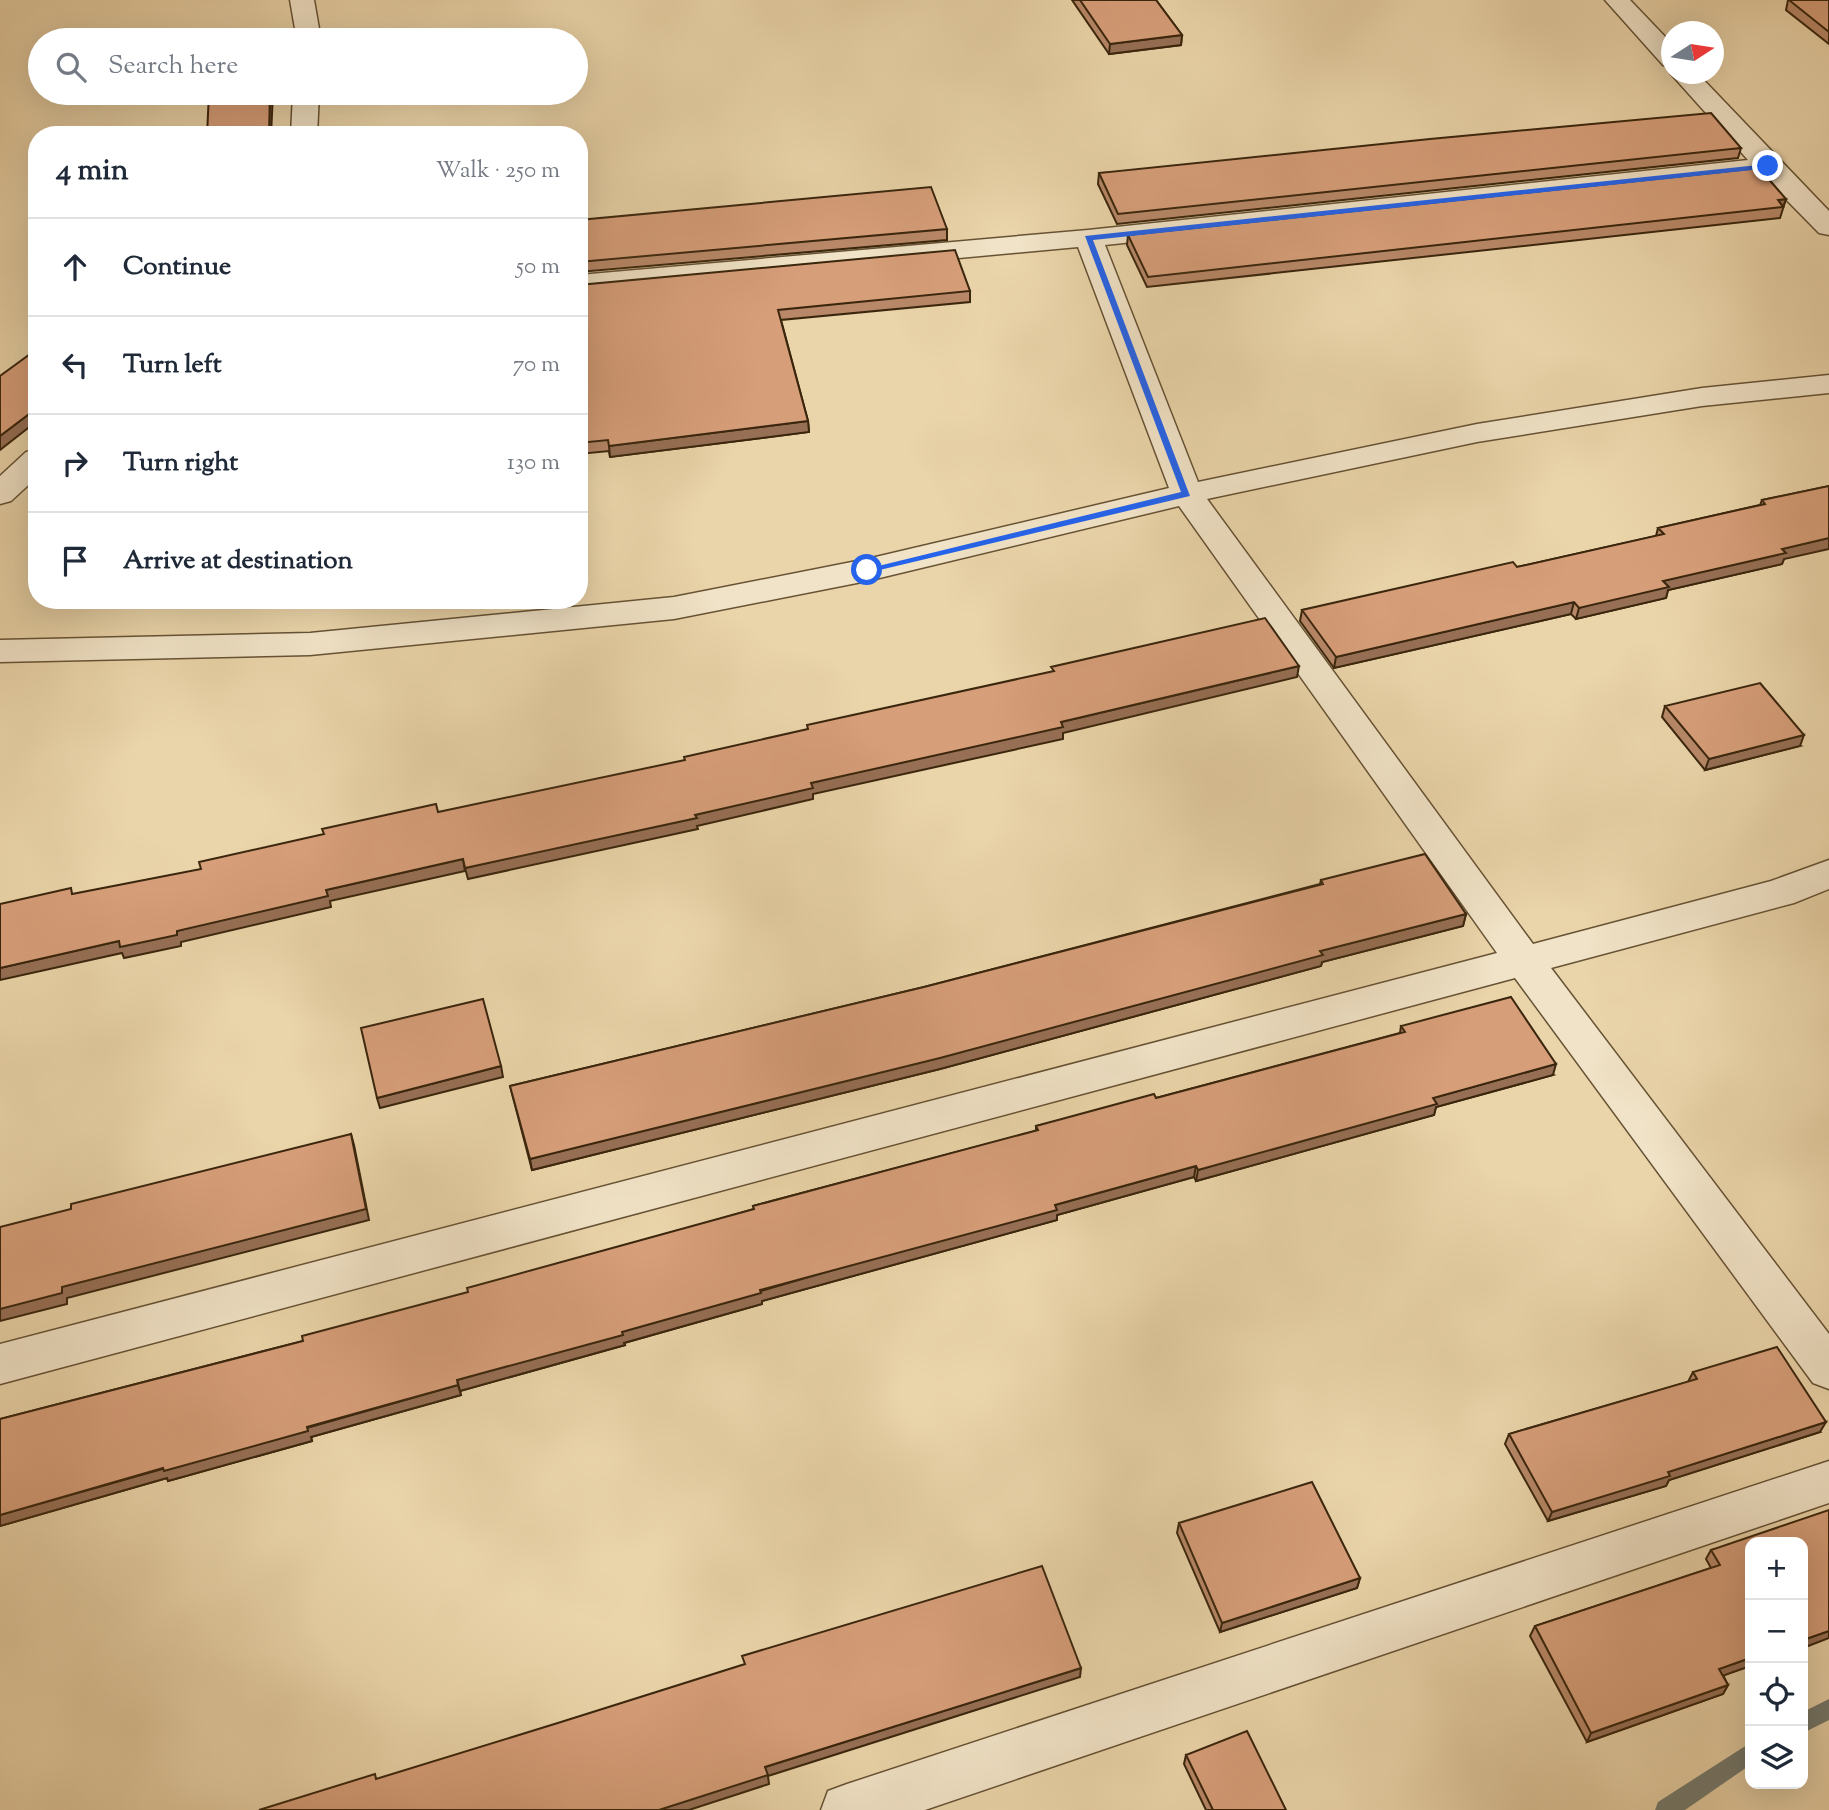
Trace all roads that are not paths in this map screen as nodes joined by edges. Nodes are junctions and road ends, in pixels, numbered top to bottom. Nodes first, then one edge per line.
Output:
1 (302, 0) edge
2 (1617, 0) edge
3 (307, 28) edge
4 (1661, 49) edge
5 (1693, 84) edge
6 (305, 105) edge
7 (304, 126) edge
8 (1768, 166) junction
9 (1829, 228) edge
10 (1088, 238) junction
11 (588, 283) edge
12 (1829, 383) edge
13 (28, 468) edge
14 (0, 494) edge
15 (1187, 494) junction
16 (0, 651) edge
17 (1829, 874) edge
18 (1524, 961) junction
19 (0, 1364) edge
20 (1829, 1369) edge
21 (1829, 1482) edge
22 (846, 1810) edge

1 - 3 street
2 - 4 street
5 - 8 street
6 - 7 street
8 - 9 street
8 - 10 street
10 - 11 street
10 - 15 street
12 - 15 street
13 - 14 street
15 - 16 street
15 - 18 street
17 - 18 street
18 - 19 street
18 - 20 street
21 - 22 street

